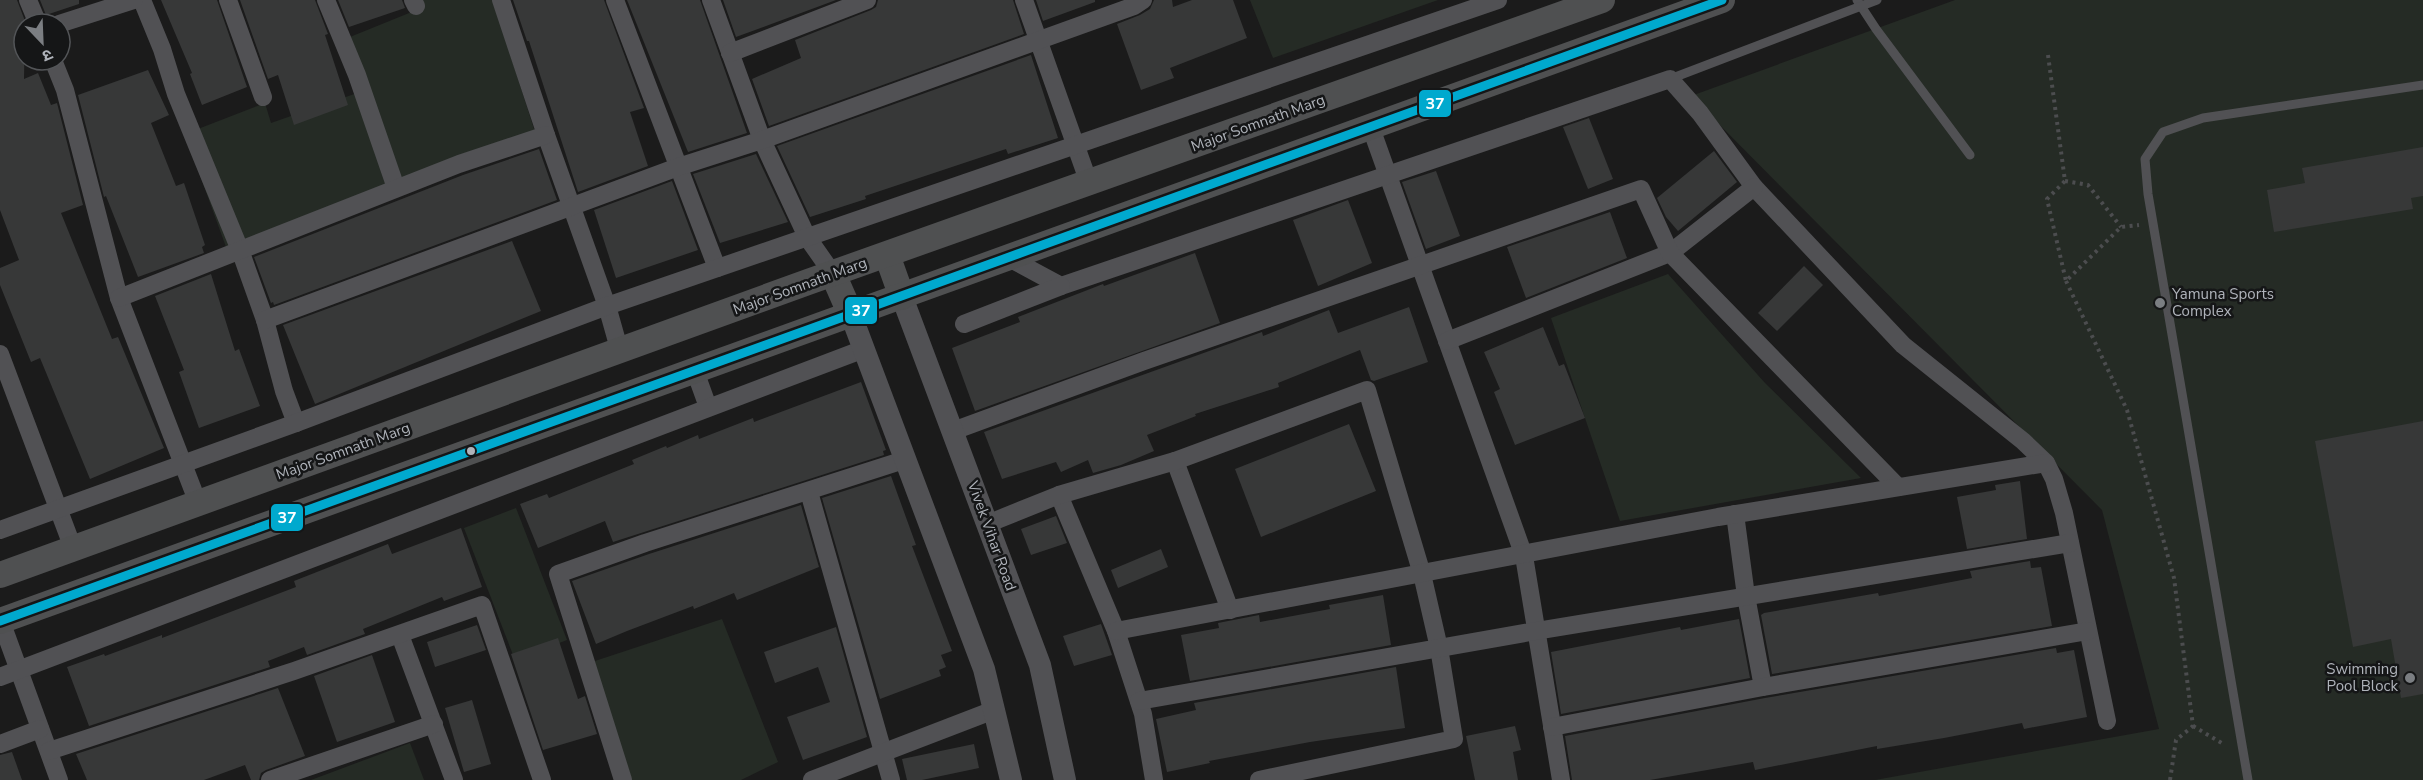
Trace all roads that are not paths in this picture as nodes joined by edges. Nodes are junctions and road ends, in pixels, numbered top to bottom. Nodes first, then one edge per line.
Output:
1 (134, 0) edge
2 (142, 0) edge
3 (228, 0) edge
4 (326, 0) edge
5 (501, 0) edge
6 (615, 0) edge
7 (711, 0) edge
8 (867, 0) edge
9 (1024, 0) edge
10 (1143, 0) edge
11 (1498, 0) edge
12 (1602, 0) edge
13 (1722, 0) edge
14 (1877, 0) edge
15 (1858, 3) edge
16 (72, 20) edge
17 (1039, 41) junction
18 (730, 53) junction
19 (58, 72) edge
20 (1670, 79) junction
21 (2423, 85) edge
22 (263, 97) dead end
23 (1371, 128) junction
24 (546, 135) junction
25 (762, 140) junction
26 (1076, 144) junction
27 (1970, 155) dead end
28 (678, 166) junction
29 (1388, 175) junction
30 (1089, 183) junction
31 (1754, 187) junction
32 (396, 188) junction
33 (571, 206) junction
34 (807, 237) junction
35 (240, 250) junction
36 (1670, 253) junction
37 (887, 255) junction
38 (1009, 258) junction
39 (1420, 266) junction
40 (717, 268) junction
41 (833, 274) junction
42 (1060, 286) junction
43 (902, 297) junction
44 (119, 298) junction
45 (607, 306) junction
46 (851, 315) junction
47 (265, 320) junction
48 (964, 324) dead end
49 (1447, 342) junction
50 (864, 349) junction
51 (620, 351) junction
52 (0, 354) edge
53 (695, 371) junction
54 (708, 407) junction
55 (296, 423) junction
56 (953, 431) junction
57 (904, 460) junction
58 (1174, 461) junction
59 (2046, 463) junction
60 (182, 464) junction
61 (1898, 487) junction
62 (809, 492) junction
63 (1059, 495) junction
64 (198, 503) junction
65 (59, 509) junction
66 (1735, 514) junction
67 (987, 524) junction
68 (0, 530) edge
69 (2070, 543) junction
70 (73, 548) junction
71 (1523, 554) junction
72 (1422, 574) junction
73 (0, 575) edge
74 (1746, 596) junction
75 (1230, 610) junction
76 (1, 621) edge
77 (2088, 630) junction
78 (1116, 631) junction
79 (1536, 631) junction
80 (400, 634) junction
81 (1439, 648) junction
82 (20, 669) junction
83 (0, 676) edge
84 (1763, 687) junction
85 (1139, 701) junction
86 (994, 710) junction
87 (2107, 721) dead end
88 (434, 724) junction
89 (1552, 727) junction
90 (40, 729) junction
91 (0, 744) edge
92 (49, 751) junction
93 (885, 753) junction
94 (59, 780) edge
95 (270, 780) edge
96 (454, 780) edge
97 (542, 780) edge
98 (623, 780) edge
99 (812, 780) edge
100 (891, 780) edge
101 (1011, 780) edge
102 (1065, 780) edge
103 (1154, 780) edge
104 (1259, 780) edge
105 (1561, 780) edge
106 (2248, 780) edge

1 - 16 street
2 - 35 street
3 - 22 street
4 - 32 street
5 - 24 street
6 - 28 street
7 - 18 street
8 - 18 street
9 - 17 street
10 - 17 street
11 - 26 street
12 - 30 main road, Major Somnath Marg
13 - 23 main road
14 - 15 lane
15 - 20 lane
15 - 27 lane
17 - 25 street
17 - 26 street
18 - 25 street
19 - 44 street
20 - 29 street
20 - 31 street
21 - 106 lane
23 - 29 street
23 - 38 main road
24 - 32 street
24 - 33 street
25 - 28 street
25 - 34 street
26 - 30 street
26 - 34 street
28 - 33 street
28 - 40 street
29 - 39 street
29 - 42 street
30 - 37 main road, Major Somnath Marg
31 - 36 street
31 - 59 street
32 - 35 street
33 - 45 street
33 - 47 street
34 - 40 street
34 - 41 street
35 - 44 street
35 - 47 street
36 - 39 street
36 - 49 street
36 - 61 street
37 - 41 main road, Major Somnath Marg
37 - 43 main road
38 - 42 street
38 - 43 main road
39 - 49 street
39 - 56 street
40 - 45 street
41 - 46 main road
41 - 51 main road, Major Somnath Marg
42 - 48 street
43 - 46 main road
43 - 56 street, Vivek Vihar Road
44 - 60 street
45 - 51 street
45 - 55 street
46 - 50 street
46 - 53 main road
47 - 55 street
49 - 71 street
50 - 54 street
50 - 57 street
51 - 64 main road, Major Somnath Marg
52 - 65 street
53 - 54 street
53 - 76 main road
54 - 82 street
55 - 60 street
56 - 67 street, Vivek Vihar Road
57 - 62 street
57 - 86 street
58 - 63 street
58 - 72 street
58 - 75 street
59 - 61 street
59 - 69 street
60 - 64 street
60 - 65 street
61 - 66 street
62 - 93 street
62 - 98 street
63 - 67 street
63 - 78 street
64 - 70 main road, Major Somnath Marg
65 - 68 street
65 - 70 street
66 - 71 street
66 - 74 street
67 - 102 street, Vivek Vihar Road
69 - 74 street
69 - 77 street
70 - 73 main road, Major Somnath Marg
71 - 72 street
71 - 79 street
72 - 75 street
72 - 81 street
74 - 79 street
74 - 84 street
75 - 78 street
76 - 82 street
77 - 84 street
77 - 87 street
78 - 85 street
79 - 81 street
79 - 89 street
80 - 88 street
80 - 92 street
80 - 97 street
81 - 85 street
81 - 104 street
82 - 83 street
82 - 90 street
84 - 89 street
85 - 103 street
86 - 93 street
86 - 101 street
88 - 95 street
88 - 96 street
89 - 105 street
90 - 91 street
90 - 92 street
92 - 94 street
93 - 99 street
93 - 100 street

